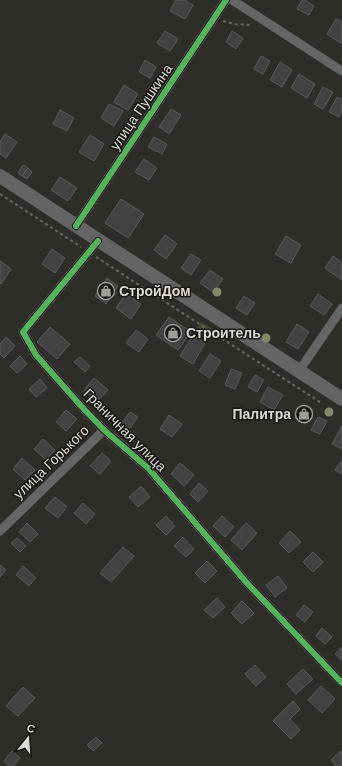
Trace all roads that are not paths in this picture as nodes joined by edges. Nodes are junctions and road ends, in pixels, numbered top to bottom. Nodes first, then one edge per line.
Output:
1 (226, 0) edge
2 (232, 0) edge
3 (342, 71) edge
4 (0, 176) edge
5 (76, 226) junction
6 (98, 241) junction
7 (342, 308) edge
8 (299, 371) junction
9 (342, 400) edge
10 (104, 430) junction
11 (0, 531) edge
12 (342, 683) edge

1 - 5 street, улица Пушкина
2 - 3 street
4 - 5 main road
5 - 6 main road
6 - 8 main road
6 - 10 street, Граничная улица
7 - 8 street
8 - 9 main road
10 - 11 street, улица Горького
10 - 12 street, Граничная улица

